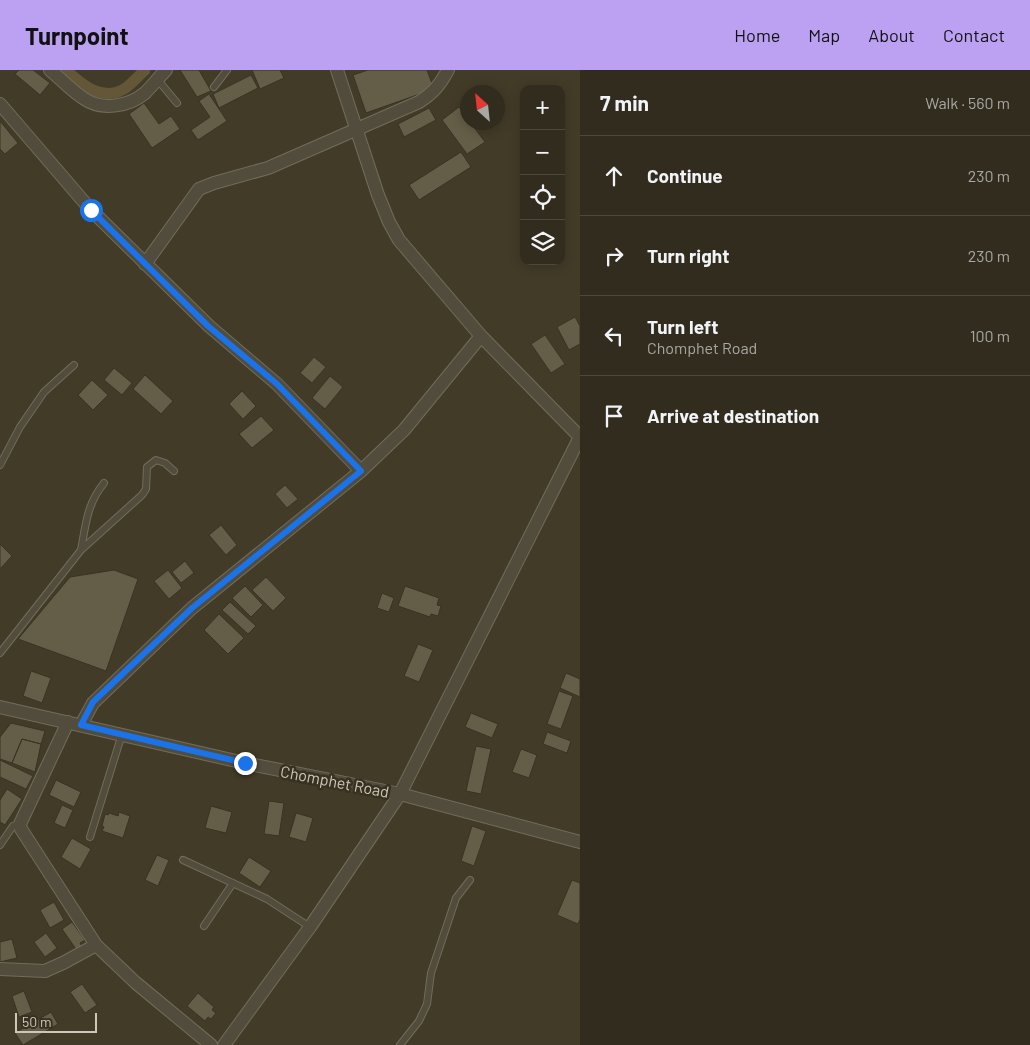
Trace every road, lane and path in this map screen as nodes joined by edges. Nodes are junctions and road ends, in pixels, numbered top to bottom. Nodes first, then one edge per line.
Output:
1 (50, 70) edge
2 (227, 70) edge
3 (337, 70) edge
4 (448, 70) edge
5 (162, 74) edge
6 (214, 87) dead end
7 (177, 103) dead end
8 (0, 104) edge
9 (357, 130) junction
10 (145, 264) junction
11 (481, 336) junction
12 (74, 365) dead end
13 (580, 437) edge
14 (0, 466) edge
15 (174, 471) dead end
16 (361, 471) junction
17 (104, 482) dead end
18 (81, 550) junction
19 (0, 653) edge
20 (0, 707) edge
21 (68, 722) junction
22 (81, 725) junction
23 (122, 734) junction
24 (400, 794) junction
25 (20, 824) junction
26 (90, 837) dead end
27 (580, 842) edge
28 (0, 845) edge
29 (183, 860) dead end
30 (470, 880) dead end
31 (234, 883) junction
32 (204, 926) dead end
33 (310, 927) junction
34 (96, 945) junction
35 (0, 969) edge
36 (211, 1045) edge
37 (224, 1045) edge
38 (400, 1045) edge

1 - 5 street
2 - 6 lane
3 - 9 street
4 - 9 street
5 - 7 lane
8 - 10 street
9 - 10 street
9 - 11 street
10 - 16 street
11 - 13 street
11 - 16 street
12 - 14 lane
13 - 24 street
15 - 18 lane
16 - 22 street
17 - 18 lane
18 - 19 lane
20 - 21 street, Chomphet Road
21 - 22 street, Chomphet Road
21 - 25 street
22 - 23 street, Chomphet Road
23 - 24 street, Chomphet Road
23 - 26 lane
24 - 27 street, Chomphet Road
24 - 33 street
25 - 28 lane
25 - 34 street
29 - 31 lane
30 - 38 lane
31 - 32 lane
31 - 33 lane
33 - 37 street
34 - 35 street
34 - 36 street

